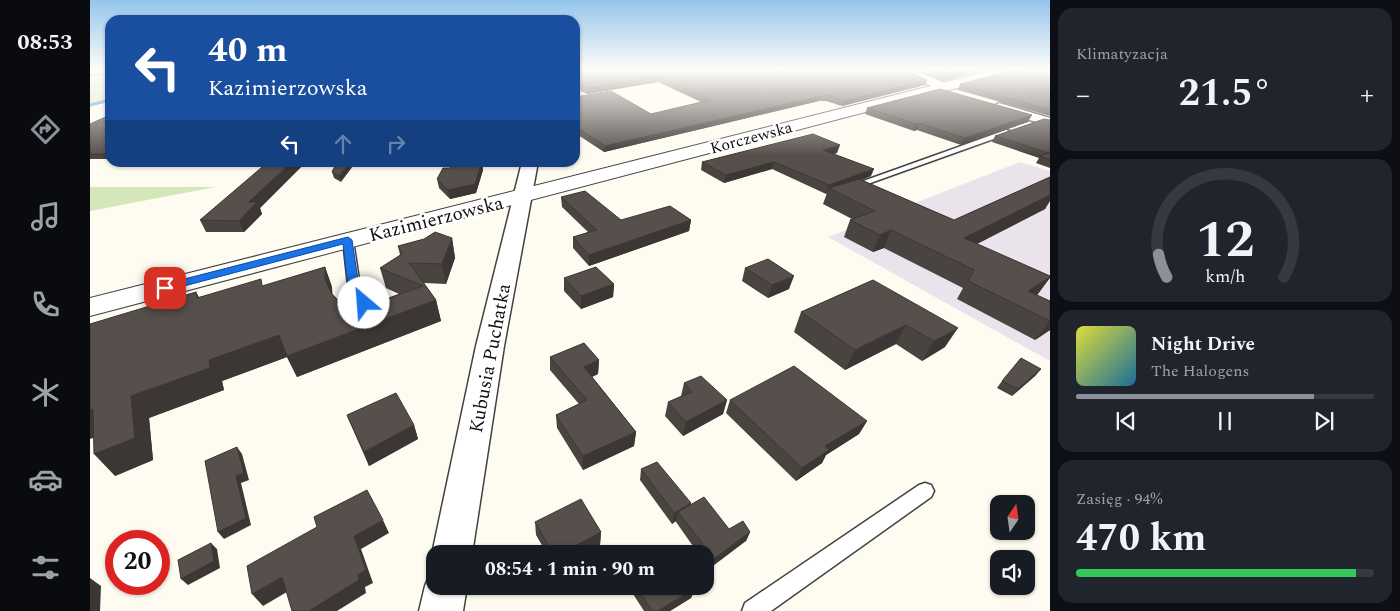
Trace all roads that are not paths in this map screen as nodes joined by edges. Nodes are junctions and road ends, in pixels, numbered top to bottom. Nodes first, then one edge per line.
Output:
1 (900, 99) edge
2 (982, 102) edge
3 (1047, 121) edge
4 (1026, 126) edge
5 (1016, 130) edge
6 (529, 167) edge
7 (859, 184) edge
8 (521, 196) junction
9 (348, 240) junction
10 (90, 307) edge
11 (373, 320) edge
12 (925, 491) dead end
13 (454, 545) edge
14 (444, 595) edge
15 (441, 611) edge
16 (753, 611) edge

1 - 8 street, Korczewska
2 - 3 street
3 - 4 lane
5 - 7 lane
6 - 8 street, Kubusia Puchatka
8 - 9 street, Kazimierzowska
8 - 13 street, Kubusia Puchatka
9 - 10 street, Kazimierzowska
9 - 11 lane
12 - 16 lane
14 - 15 street

